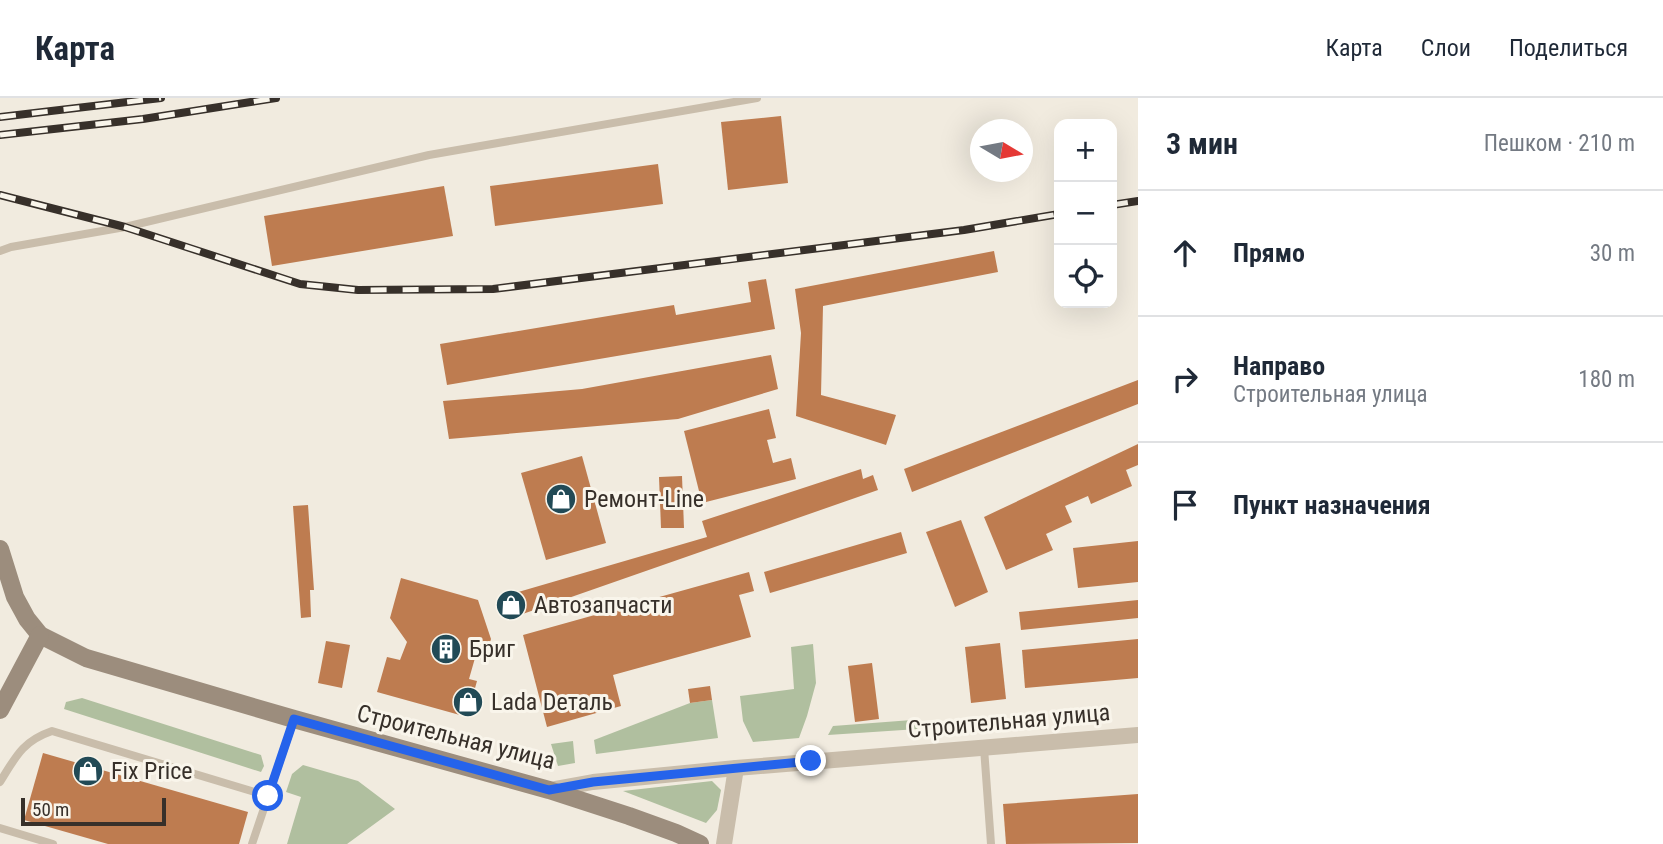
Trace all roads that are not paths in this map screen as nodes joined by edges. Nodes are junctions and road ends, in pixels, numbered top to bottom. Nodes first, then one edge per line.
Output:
1 (757, 98) edge
2 (0, 251) edge
3 (0, 549) edge
4 (3, 571) edge
5 (40, 635) junction
6 (6, 682) edge
7 (0, 710) edge
8 (294, 719) junction
9 (1138, 735) edge
10 (984, 748) junction
11 (736, 768) junction
12 (0, 782) edge
13 (549, 790) junction
14 (268, 796) junction
15 (0, 828) edge
16 (674, 838) edge
17 (53, 844) edge
18 (252, 844) edge
19 (700, 844) edge
20 (724, 844) edge
21 (990, 844) edge

1 - 2 lane
3 - 4 street, Строительная улица
4 - 5 street, Строительная улица
5 - 6 street
5 - 8 street, Строительная улица
6 - 7 street
8 - 13 street, Строительная улица
8 - 14 lane
9 - 10 street, Строительная улица
10 - 11 street, Строительная улица
10 - 21 lane
11 - 13 street, Строительная улица
11 - 20 street
12 - 14 lane
13 - 16 street
14 - 18 lane
15 - 17 lane
16 - 19 street

